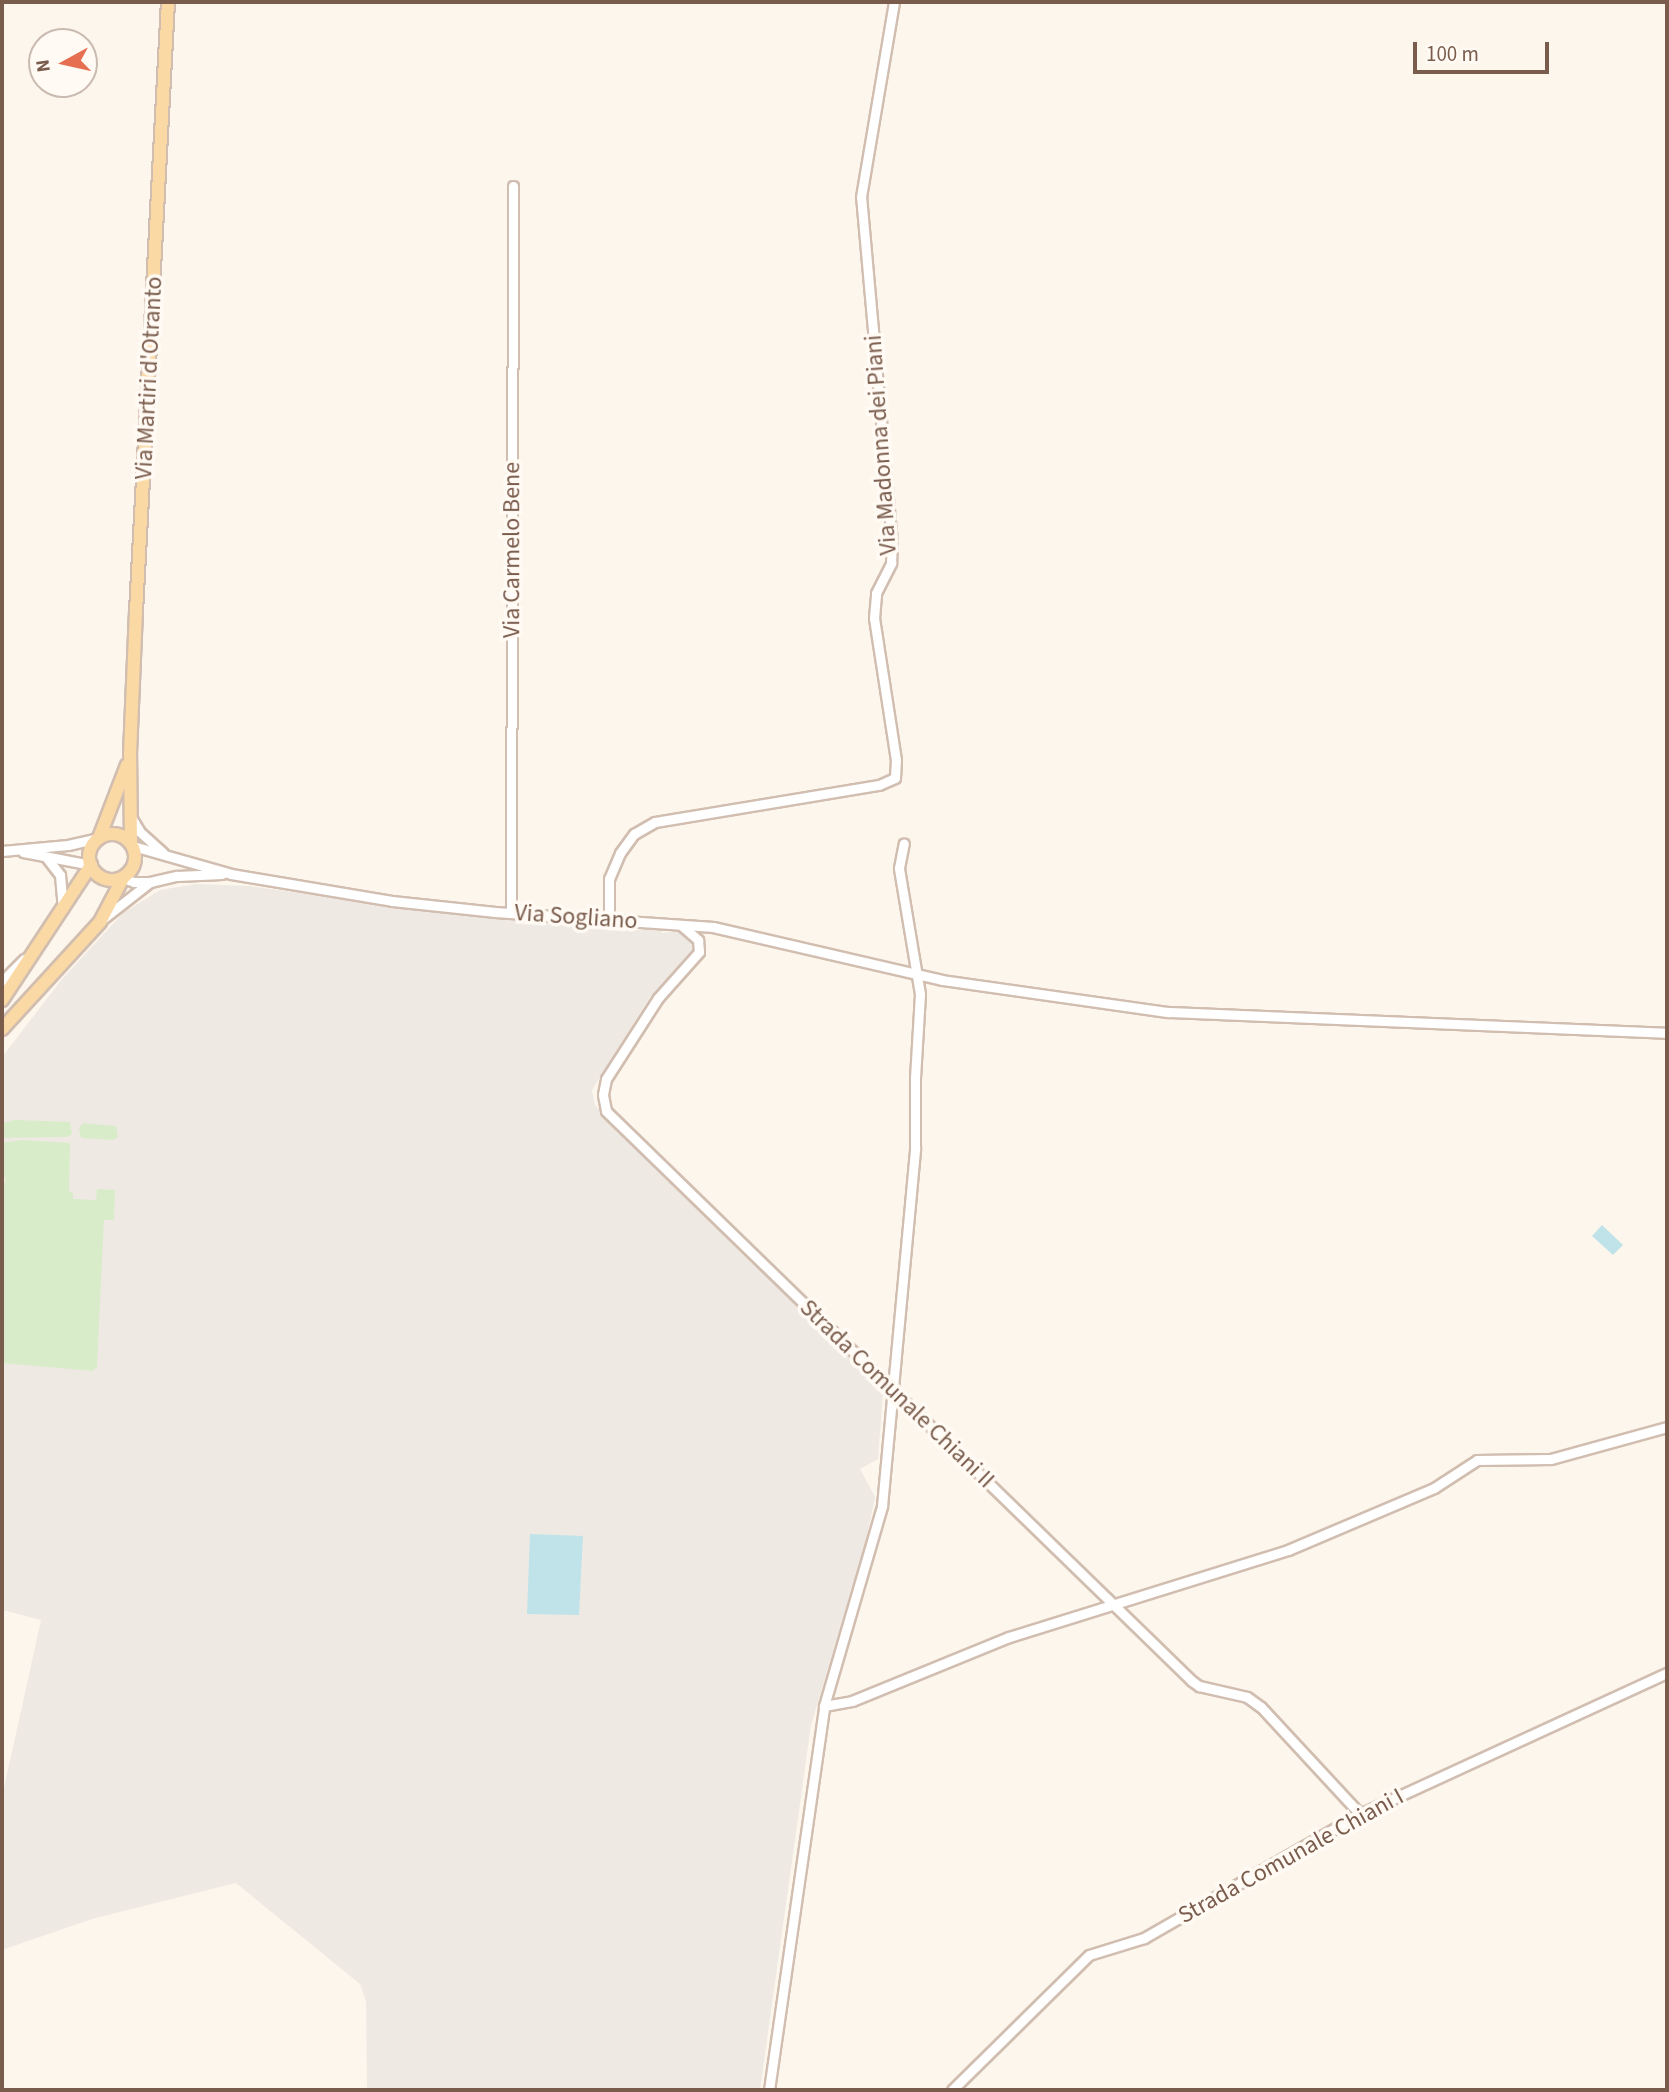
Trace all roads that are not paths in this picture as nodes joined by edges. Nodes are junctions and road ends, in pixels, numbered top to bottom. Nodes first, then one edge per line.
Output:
1 (167, 2) edge
2 (894, 2) edge
3 (513, 186) dead end
4 (130, 754) junction
5 (131, 817) junction
6 (99, 838) junction
7 (904, 843) dead end
8 (132, 845) junction
9 (2, 851) edge
10 (15, 851) junction
11 (167, 856) junction
12 (46, 857) junction
13 (91, 865) junction
14 (231, 874) junction
15 (123, 878) junction
16 (150, 882) junction
17 (63, 909) junction
18 (511, 913) junction
19 (608, 919) junction
20 (100, 922) junction
21 (679, 924) junction
22 (49, 932) junction
23 (919, 974) junction
24 (2, 981) edge
25 (2, 1000) edge
26 (2, 1029) edge
27 (1667, 1033) edge
28 (890, 1389) junction
29 (1667, 1427) edge
30 (1113, 1604) junction
31 (1667, 1673) edge
32 (824, 1706) junction
33 (1360, 1815) junction
34 (769, 2090) edge
35 (952, 2090) edge

1 - 4 main road, Via Martiri d'Otranto
2 - 19 street, Via Madonna dei Piani
3 - 18 street, Via Carmelo Bene
4 - 5 main road, Via Martiri d'Otranto
4 - 6 main road, Via Martiri d'Otranto
5 - 8 main road, Via Martiri d'Otranto
5 - 11 street, Via Sogliano
6 - 8 main road, Via Sogliano
6 - 10 street, Via Sogliano
6 - 13 main road
7 - 23 street
8 - 11 street, Via Sogliano
8 - 15 main road
9 - 10 street, Via Sogliano
10 - 12 street, Via Sogliano
11 - 14 street, Via Sogliano
12 - 13 street, Via Sogliano
12 - 17 street
13 - 15 main road, Via Sogliano
13 - 17 main road
14 - 16 street, Via Sogliano
14 - 18 street, Via Sogliano
15 - 16 street, Via Sogliano
15 - 20 main road
16 - 20 street
17 - 22 main road
18 - 19 street, Via Sogliano
19 - 21 street, Via Sogliano
20 - 26 main road
21 - 23 street, Via Sogliano
21 - 28 street, Strada Comunale Chiani II
22 - 24 street
22 - 25 main road
23 - 27 street, Via Sogliano
23 - 28 street
28 - 30 street, Strada Comunale Chiani II
28 - 32 street
29 - 30 street
30 - 32 street
30 - 33 street, Strada Comunale Chiani II
31 - 33 street, Strada Comunale Chiani I
32 - 34 street
33 - 35 street, Strada Comunale Chiani I

